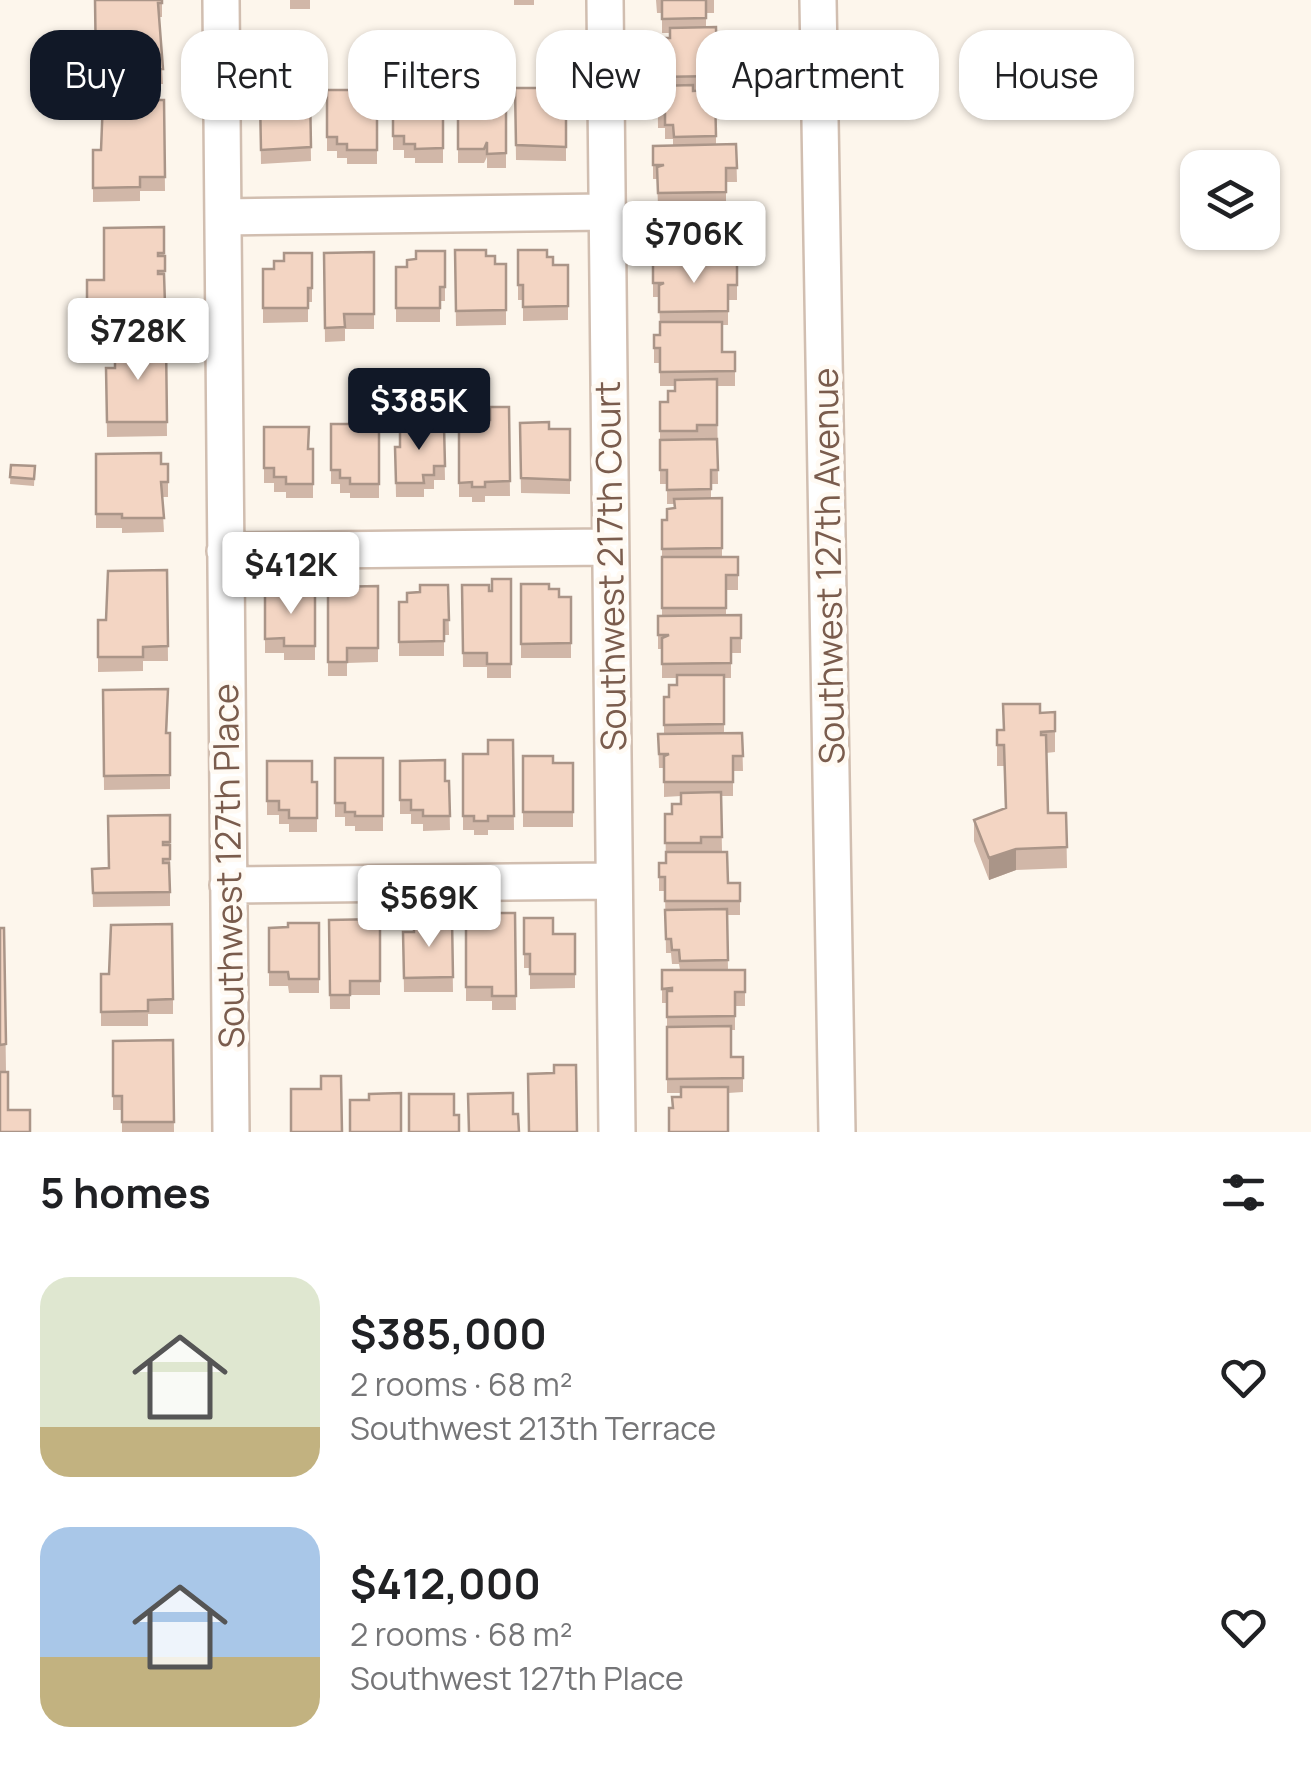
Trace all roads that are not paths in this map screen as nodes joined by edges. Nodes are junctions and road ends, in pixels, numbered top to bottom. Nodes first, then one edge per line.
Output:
1 (221, 0) edge
2 (605, 0) edge
3 (818, 0) edge
4 (606, 212) junction
5 (223, 218) junction
6 (609, 547) junction
7 (225, 552) junction
8 (613, 881) junction
9 (228, 884) junction
10 (232, 1132) edge
11 (616, 1132) edge
12 (836, 1132) edge

1 - 5 street, Southwest 127th Place
2 - 4 street, Southwest 217th Court
3 - 12 street, Southwest 127th Avenue
4 - 5 street
4 - 6 street, Southwest 217th Court
5 - 7 street, Southwest 127th Place
6 - 7 street
6 - 8 street, Southwest 217th Court
7 - 9 street, Southwest 127th Place
8 - 9 street
8 - 11 street, Southwest 217th Court
9 - 10 street, Southwest 127th Place

